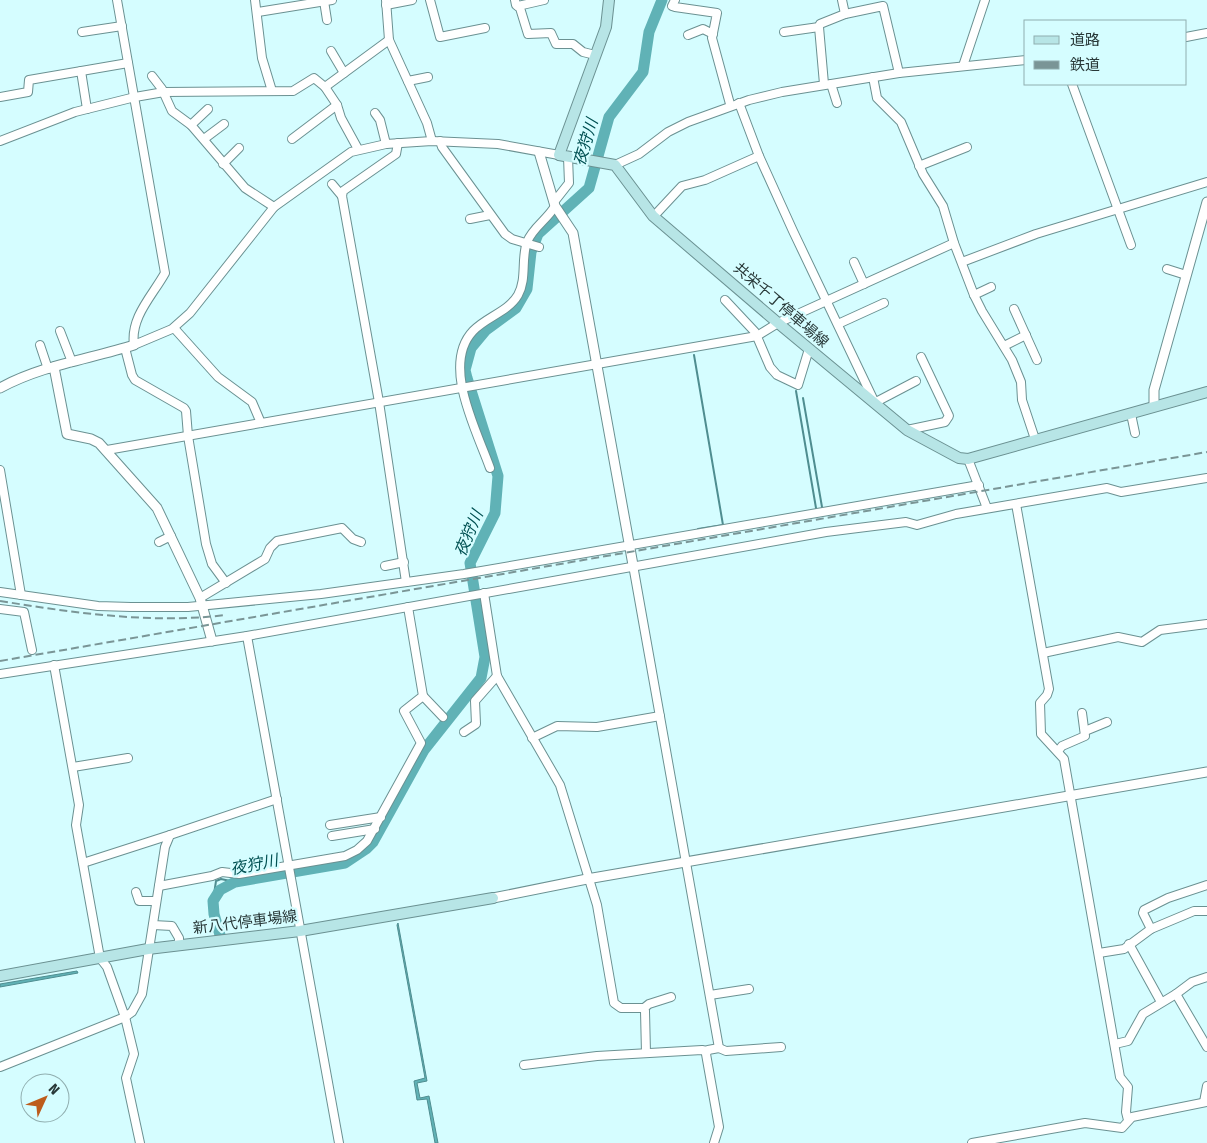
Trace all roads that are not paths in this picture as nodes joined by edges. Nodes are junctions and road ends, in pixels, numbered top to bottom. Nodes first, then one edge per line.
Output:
1 (118, 0) edge
2 (255, 0) edge
3 (412, 0) edge
4 (430, 0) edge
5 (544, 0) edge
6 (609, 0) edge
7 (674, 0) edge
8 (842, 0) edge
9 (985, 0) edge
10 (328, 1) edge
11 (386, 3) edge
12 (516, 3) edge
13 (258, 12) junction
14 (845, 14) junction
15 (327, 20) dead end
16 (122, 26) junction
17 (820, 27) junction
18 (485, 28) dead end
19 (82, 32) dead end
20 (784, 32) dead end
21 (1207, 33) edge
22 (712, 34) junction
23 (529, 35) junction
24 (688, 35) dead end
25 (1187, 37) edge
26 (389, 40) junction
27 (524, 42) dead end
28 (331, 51) dead end
29 (595, 55) junction
30 (1024, 60) edge
31 (128, 63) junction
32 (964, 66) junction
33 (81, 71) junction
34 (344, 73) junction
35 (899, 73) junction
36 (152, 76) dead end
37 (428, 77) dead end
38 (873, 77) junction
39 (408, 82) junction
40 (827, 84) junction
41 (1072, 85) edge
42 (325, 87) junction
43 (272, 91) junction
44 (164, 92) junction
45 (0, 97) edge
46 (135, 97) junction
47 (740, 103) junction
48 (730, 104) junction
49 (837, 104) dead end
50 (337, 105) junction
51 (87, 109) junction
52 (208, 109) dead end
53 (375, 113) dead end
54 (224, 124) dead end
55 (191, 125) junction
56 (204, 139) junction
57 (292, 139) dead end
58 (0, 141) edge
59 (436, 141) junction
60 (386, 144) junction
61 (398, 144) junction
62 (967, 147) dead end
63 (239, 148) dead end
64 (358, 149) junction
65 (539, 152) junction
66 (564, 156) junction
67 (759, 156) junction
68 (223, 164) junction
69 (610, 165) junction
70 (919, 166) junction
71 (1207, 182) edge
72 (332, 184) dead end
73 (342, 196) junction
74 (1207, 202) edge
75 (555, 206) junction
76 (274, 207) junction
77 (1116, 210) junction
78 (490, 216) junction
79 (654, 216) junction
80 (470, 219) dead end
81 (954, 243) junction
82 (527, 244) junction
83 (1131, 245) dead end
84 (538, 246) dead end
85 (854, 262) dead end
86 (962, 262) junction
87 (1167, 269) dead end
88 (1186, 275) junction
89 (864, 284) junction
90 (992, 287) dead end
91 (974, 295) junction
92 (725, 300) dead end
93 (827, 300) junction
94 (884, 303) dead end
95 (1014, 310) dead end
96 (778, 323) junction
97 (838, 324) junction
98 (174, 328) junction
99 (60, 331) dead end
100 (1026, 335) junction
101 (757, 336) junction
102 (40, 345) dead end
103 (134, 345) junction
104 (1004, 346) junction
105 (125, 348) junction
106 (809, 349) junction
107 (921, 357) dead end
108 (1037, 360) dead end
109 (72, 362) junction
110 (597, 364) junction
111 (51, 368) junction
112 (916, 381) dead end
113 (462, 387) junction
114 (0, 388) edge
115 (1207, 392) edge
116 (379, 402) junction
117 (875, 403) junction
118 (1154, 405) junction
119 (1130, 414) junction
120 (261, 423) junction
121 (907, 430) junction
122 (1135, 433) dead end
123 (188, 436) junction
124 (1036, 439) junction
125 (107, 450) junction
126 (968, 459) junction
127 (490, 468) dead end
128 (0, 470) edge
129 (1207, 478) edge
130 (979, 485) junction
131 (1016, 504) junction
132 (987, 508) junction
133 (171, 536) junction
134 (159, 542) dead end
135 (361, 542) dead end
136 (630, 546) junction
137 (404, 562) junction
138 (633, 565) junction
139 (385, 566) dead end
140 (406, 582) junction
141 (226, 584) junction
142 (0, 592) edge
143 (484, 593) junction
144 (21, 595) junction
145 (200, 602) junction
146 (408, 606) junction
147 (0, 608) edge
148 (1207, 624) edge
149 (247, 636) junction
150 (212, 641) junction
151 (32, 650) dead end
152 (1043, 653) junction
153 (54, 665) junction
154 (0, 674) edge
155 (494, 679) junction
156 (424, 696) junction
157 (1082, 713) dead end
158 (660, 716) junction
159 (443, 717) dead end
160 (1107, 722) dead end
161 (1085, 731) junction
162 (464, 732) dead end
163 (532, 738) junction
164 (1058, 751) junction
165 (128, 758) dead end
166 (72, 767) junction
167 (1207, 772) edge
168 (1070, 796) junction
169 (277, 799) junction
170 (381, 817) junction
171 (330, 825) dead end
172 (375, 829) junction
173 (170, 835) junction
174 (332, 836) dead end
175 (83, 863) junction
176 (686, 863) junction
177 (288, 866) junction
178 (587, 879) junction
179 (1207, 885) edge
180 (159, 886) junction
181 (136, 892) dead end
182 (493, 898) joint
183 (156, 901) junction
184 (1207, 911) edge
185 (152, 925) junction
186 (1151, 929) junction
187 (300, 932) junction
188 (1129, 944) junction
189 (179, 945) junction
190 (148, 949) junction
191 (1099, 953) junction
192 (100, 958) junction
193 (0, 976) edge
194 (1207, 977) edge
195 (750, 988) dead end
196 (1176, 994) junction
197 (710, 995) junction
198 (671, 997) dead end
199 (1161, 1002) junction
200 (644, 1008) junction
201 (125, 1017) junction
202 (1115, 1044) junction
203 (781, 1047) dead end
204 (719, 1048) junction
205 (1207, 1048) edge
206 (706, 1052) junction
207 (646, 1053) junction
208 (524, 1065) dead end
209 (0, 1067) edge
210 (1207, 1086) edge
211 (1206, 1102) edge
212 (1128, 1120) junction
213 (140, 1143) edge
214 (339, 1143) edge
215 (714, 1143) edge
216 (972, 1143) edge

1 - 16 street
2 - 13 street
3 - 11 street
4 - 18 street
5 - 12 street
6 - 29 main road
7 - 22 street
8 - 14 street
9 - 32 street
10 - 13 street
10 - 15 street
11 - 26 street
12 - 23 street
13 - 43 street
14 - 17 street
14 - 35 street
16 - 19 street
16 - 31 street
17 - 20 street
17 - 40 street
21 - 25 street
22 - 24 street
22 - 48 street
23 - 27 street
23 - 29 street
26 - 34 street
26 - 39 street
28 - 34 street
29 - 66 main road
30 - 32 street
31 - 33 street
31 - 46 street
32 - 35 street
33 - 45 street
33 - 51 street
34 - 42 street
35 - 38 street
36 - 44 street
37 - 39 street
38 - 40 street
38 - 70 street
39 - 59 street
40 - 47 street
40 - 49 street
41 - 77 street
42 - 43 street
42 - 50 street
43 - 44 street
44 - 46 street
44 - 55 street
46 - 51 street
46 - 103 street
47 - 48 street
47 - 67 street
48 - 69 street
50 - 57 street
50 - 64 street
51 - 58 street
52 - 55 street
53 - 60 street
54 - 56 street
55 - 56 street
56 - 68 street
59 - 61 street
59 - 65 street
59 - 78 street
60 - 61 street
60 - 64 street
61 - 73 street
62 - 70 street
63 - 68 street
64 - 76 street
65 - 66 street
65 - 75 street
66 - 69 main road
66 - 75 street
67 - 79 street
67 - 93 street
68 - 76 street
69 - 79 main road, 共栄千丁停車場線
70 - 81 street
71 - 77 street
72 - 73 street
73 - 116 street
74 - 88 street
75 - 82 street
75 - 110 street
76 - 98 street
77 - 83 street
77 - 86 street
78 - 80 street
78 - 82 street
79 - 96 main road, 共栄千丁停車場線
81 - 86 street
81 - 89 street
82 - 84 street
82 - 113 street
85 - 89 street
86 - 91 street
87 - 88 street
88 - 118 street
89 - 93 street
90 - 91 street
91 - 104 street
92 - 101 street
93 - 96 street
93 - 97 street
94 - 97 street
95 - 100 street
96 - 101 street
96 - 106 main road, 共栄千丁停車場線
97 - 117 street
98 - 103 street
98 - 120 street
99 - 109 street
100 - 104 street
100 - 108 street
101 - 106 street
101 - 110 street
102 - 111 street
103 - 105 street
104 - 124 street
105 - 109 street
105 - 123 street
106 - 117 main road, 共栄千丁停車場線
107 - 121 street
109 - 111 street
110 - 113 street
110 - 136 street
111 - 114 street
111 - 125 street
112 - 117 street
113 - 116 street
113 - 127 street
115 - 118 main road
116 - 120 street
116 - 137 street
117 - 121 main road, 共栄千丁停車場線
118 - 119 main road
119 - 122 street
119 - 124 main road
120 - 123 street
121 - 126 main road, 共栄千丁停車場線
123 - 125 street
123 - 141 street
124 - 126 main road
125 - 133 street
126 - 130 street
128 - 144 street
129 - 131 street
130 - 132 street
130 - 136 street
131 - 132 street
131 - 152 street
132 - 138 street
133 - 134 street
133 - 145 street
135 - 141 street
136 - 138 street
136 - 140 street
137 - 139 street
137 - 140 street
138 - 143 street
138 - 158 street
140 - 145 street
141 - 145 street
142 - 144 street
143 - 146 street
143 - 155 street
144 - 145 street
145 - 150 street
146 - 149 street
146 - 156 street
147 - 151 street
148 - 152 street
149 - 150 street
149 - 169 street
150 - 153 street
152 - 164 street
153 - 154 street
153 - 166 street
155 - 162 street
155 - 163 street
156 - 159 street
156 - 170 street
157 - 161 street
158 - 163 street
158 - 176 street
160 - 161 street
161 - 164 street
163 - 178 street
164 - 168 street
165 - 166 street
166 - 175 street
167 - 168 street
168 - 176 street
168 - 191 street
169 - 173 street
169 - 177 street
170 - 171 street
170 - 172 street
172 - 174 street
172 - 177 street
173 - 175 street
173 - 180 street
175 - 192 street
176 - 178 street
176 - 197 street
177 - 180 street
177 - 187 street
178 - 182 street
178 - 200 street
179 - 186 street
180 - 183 street
181 - 183 street
182 - 187 main road, 新八代停車場線
183 - 185 street
184 - 186 street
185 - 189 street
185 - 190 street
186 - 188 street
187 - 189 main road, 新八代停車場線
187 - 214 street
188 - 191 street
188 - 199 street
189 - 190 main road, 新八代停車場線
190 - 192 main road, 新八代停車場線
190 - 201 street
191 - 202 street
192 - 193 main road, 新八代停車場線
192 - 201 street
194 - 196 street
195 - 197 street
196 - 199 street
196 - 205 street
197 - 204 street
198 - 200 street
199 - 202 street
200 - 207 street
201 - 209 street
201 - 213 street
202 - 212 street
203 - 204 street
204 - 206 street
206 - 207 street
206 - 215 street
207 - 208 street
210 - 211 street
211 - 212 street
212 - 216 street

